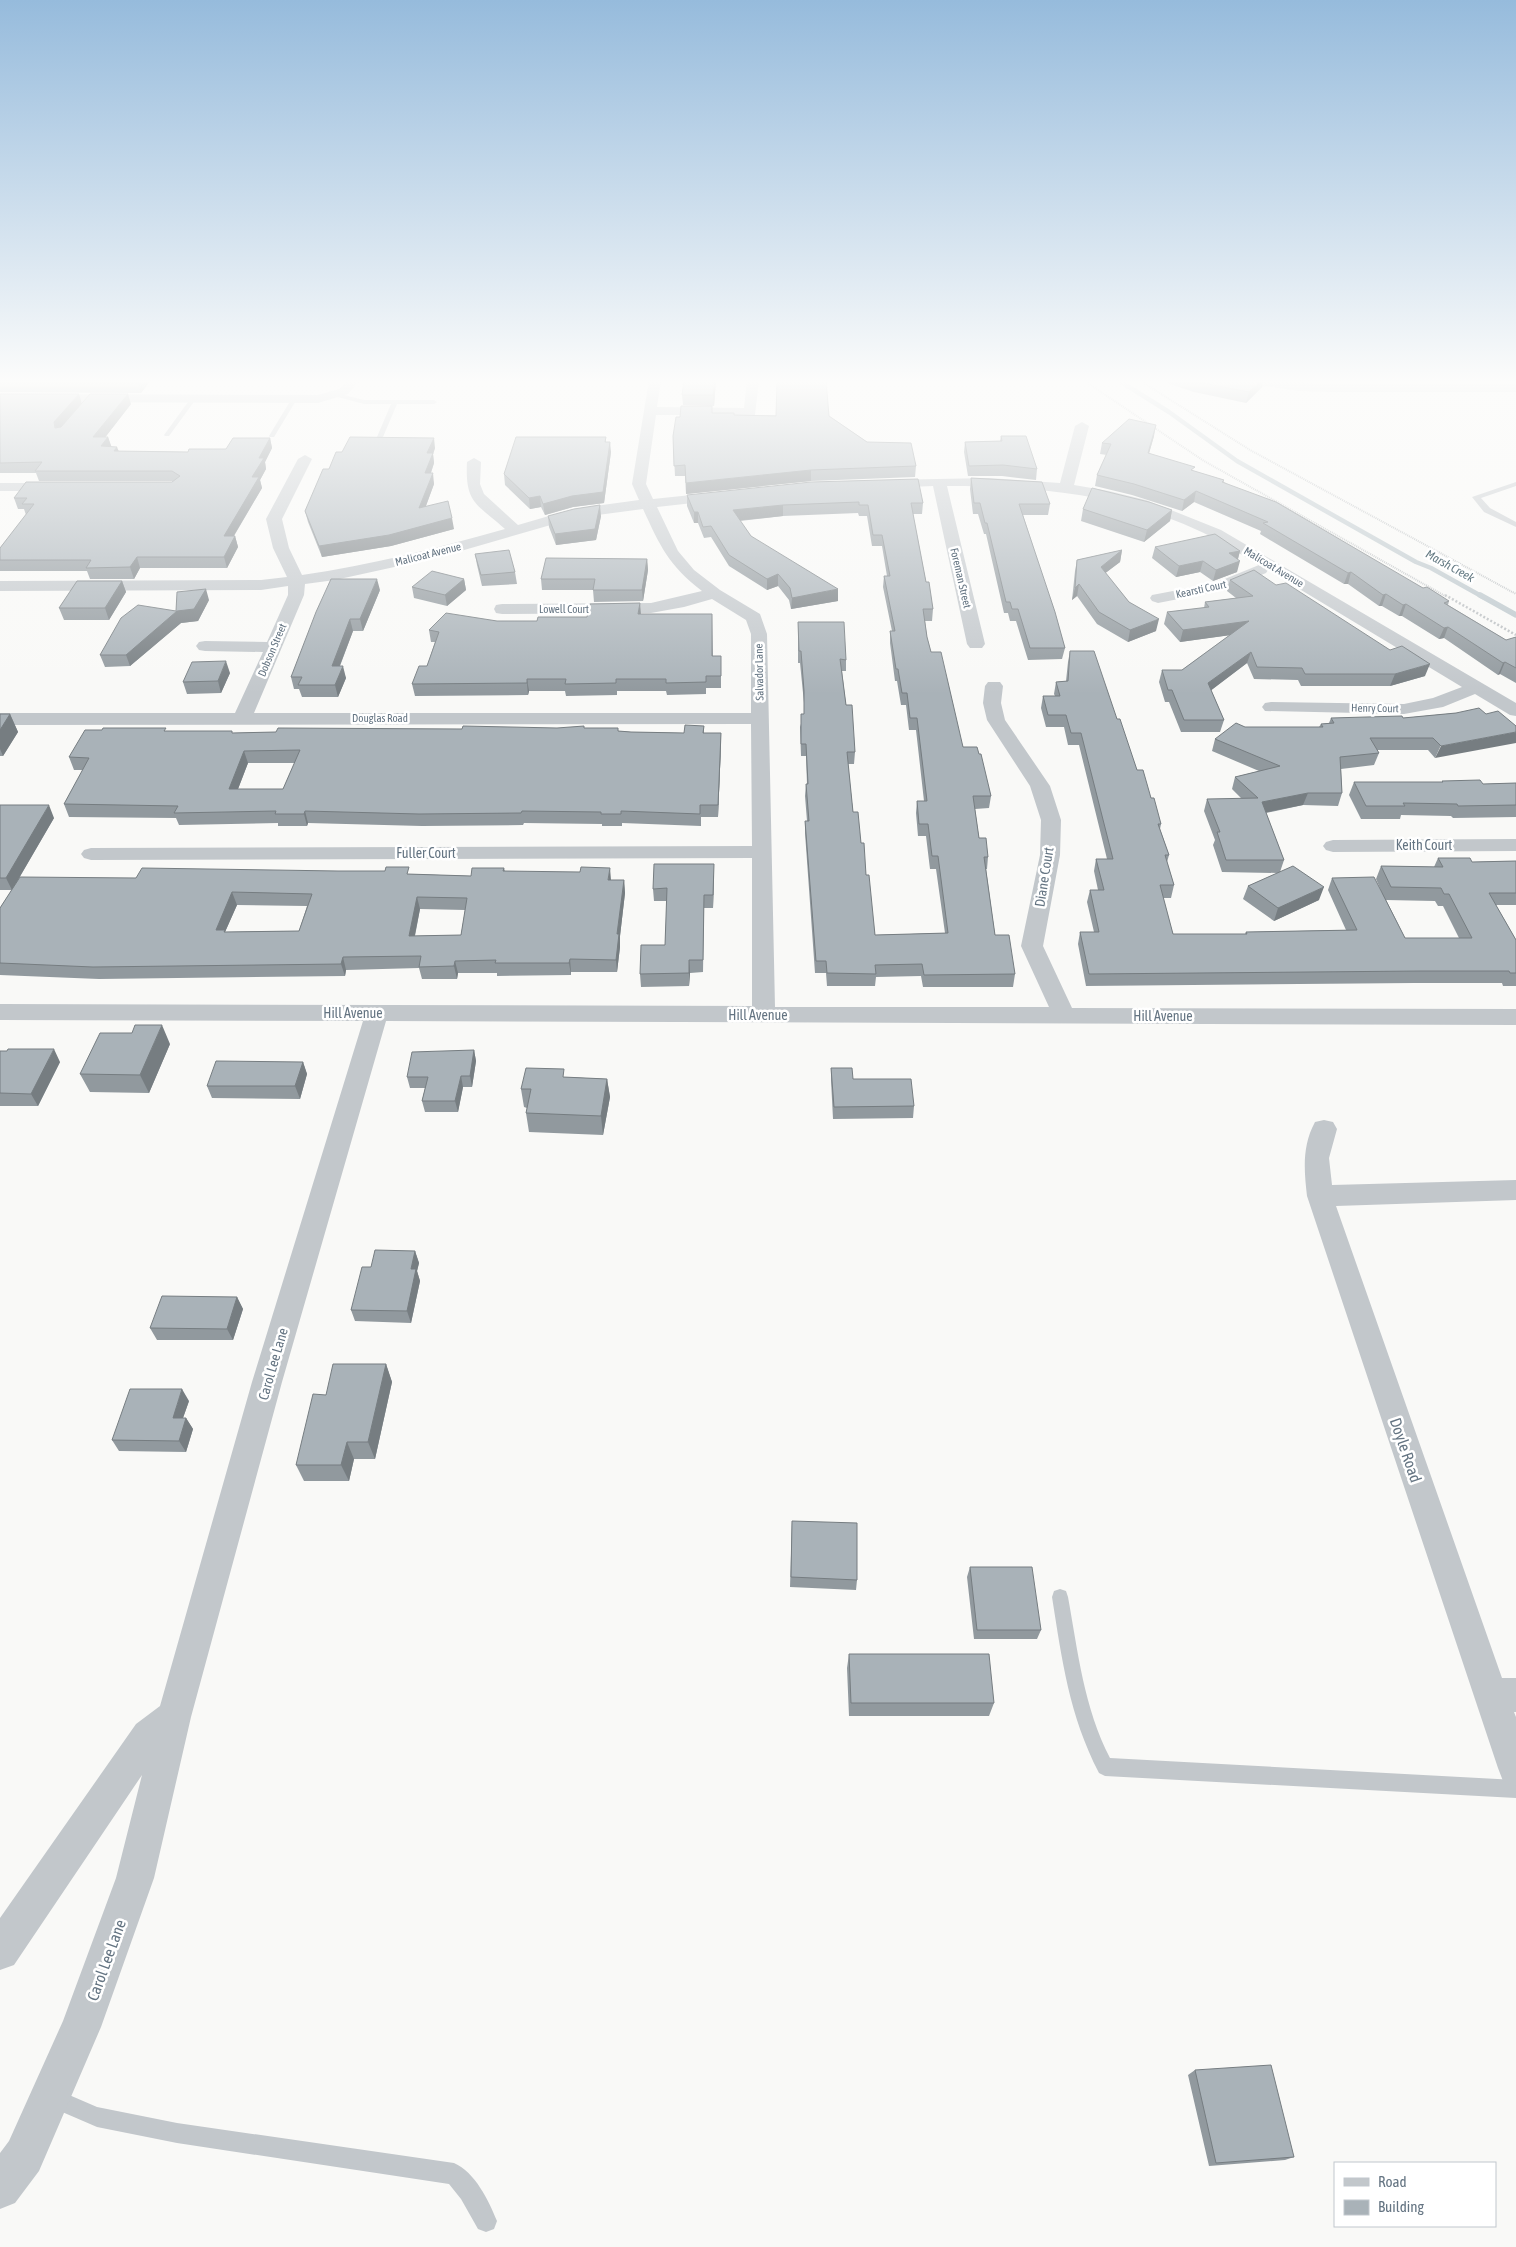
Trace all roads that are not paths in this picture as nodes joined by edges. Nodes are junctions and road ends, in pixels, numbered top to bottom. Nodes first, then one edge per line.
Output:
1 (292, 485) edge
2 (473, 485) edge
3 (639, 485) edge
4 (868, 485) edge
5 (871, 485) edge
6 (940, 485) edge
7 (1028, 485) edge
8 (1067, 485) edge
9 (1514, 485) edge
10 (0, 487) edge
11 (68, 487) edge
12 (1066, 489) junction
13 (732, 495) edge
14 (648, 504) junction
15 (1516, 525) edge
16 (516, 531) junction
17 (1272, 566) junction
18 (297, 580) junction
19 (0, 586) edge
20 (714, 593) junction
21 (1158, 598) dead end
22 (502, 609) dead end
23 (976, 644) dead end
24 (205, 646) dead end
25 (273, 647) junction
26 (994, 686) dead end
27 (1476, 687) junction
28 (1271, 707) dead end
29 (1516, 711) edge
30 (242, 718) junction
31 (760, 718) junction
32 (0, 719) edge
33 (1516, 845) edge
34 (1332, 846) dead end
35 (762, 852) junction
36 (92, 854) dead end
37 (0, 1012) edge
38 (377, 1013) junction
39 (764, 1015) junction
40 (1064, 1016) junction
41 (1516, 1017) edge
42 (1324, 1129) dead end
43 (1516, 1190) edge
44 (1320, 1196) junction
45 (1060, 1597) dead end
46 (1503, 1695) edge
47 (174, 1717) junction
48 (1516, 1768) edge
49 (1516, 1790) edge
50 (0, 1951) edge
51 (50, 2097) junction
52 (0, 2188) edge
53 (486, 2221) dead end

1 - 18 street
2 - 16 street
3 - 14 street, Salvador Lane
4 - 5 street, Malicoat Avenue
6 - 23 street, Foreman Street
7 - 12 street, Malicoat Avenue
8 - 12 street
9 - 15 lane
10 - 11 street
12 - 17 street, Malicoat Avenue
13 - 14 street, Malicoat Avenue
14 - 16 street, Malicoat Avenue
14 - 20 street, Salvador Lane
16 - 18 street, Malicoat Avenue
17 - 21 street, Kearsti Court
17 - 27 street, Malicoat Avenue
18 - 19 street, Malicoat Avenue
18 - 25 street, Dobson Street
20 - 22 street, Lowell Court
20 - 31 street, Salvador Lane
24 - 25 street
25 - 30 street, Dobson Street
26 - 40 street, Diane Court
27 - 28 street, Henry Court
27 - 29 street, Malicoat Avenue
30 - 31 street, Douglas Road
30 - 32 street, Douglas Road
31 - 35 street, Salvador Lane
33 - 34 street, Keith Court
35 - 36 street, Fuller Court
35 - 39 street, Salvador Lane
37 - 38 street, Hill Avenue
38 - 39 street, Hill Avenue
38 - 47 street, Carol Lee Lane
39 - 40 street, Hill Avenue
40 - 41 street, Hill Avenue
42 - 44 street, Doyle Road
43 - 44 street
44 - 46 street, Doyle Road
45 - 49 lane
46 - 48 street, Doyle Road
47 - 50 street
47 - 51 street, Carol Lee Lane
51 - 52 street, Carol Lee Lane
51 - 53 lane

